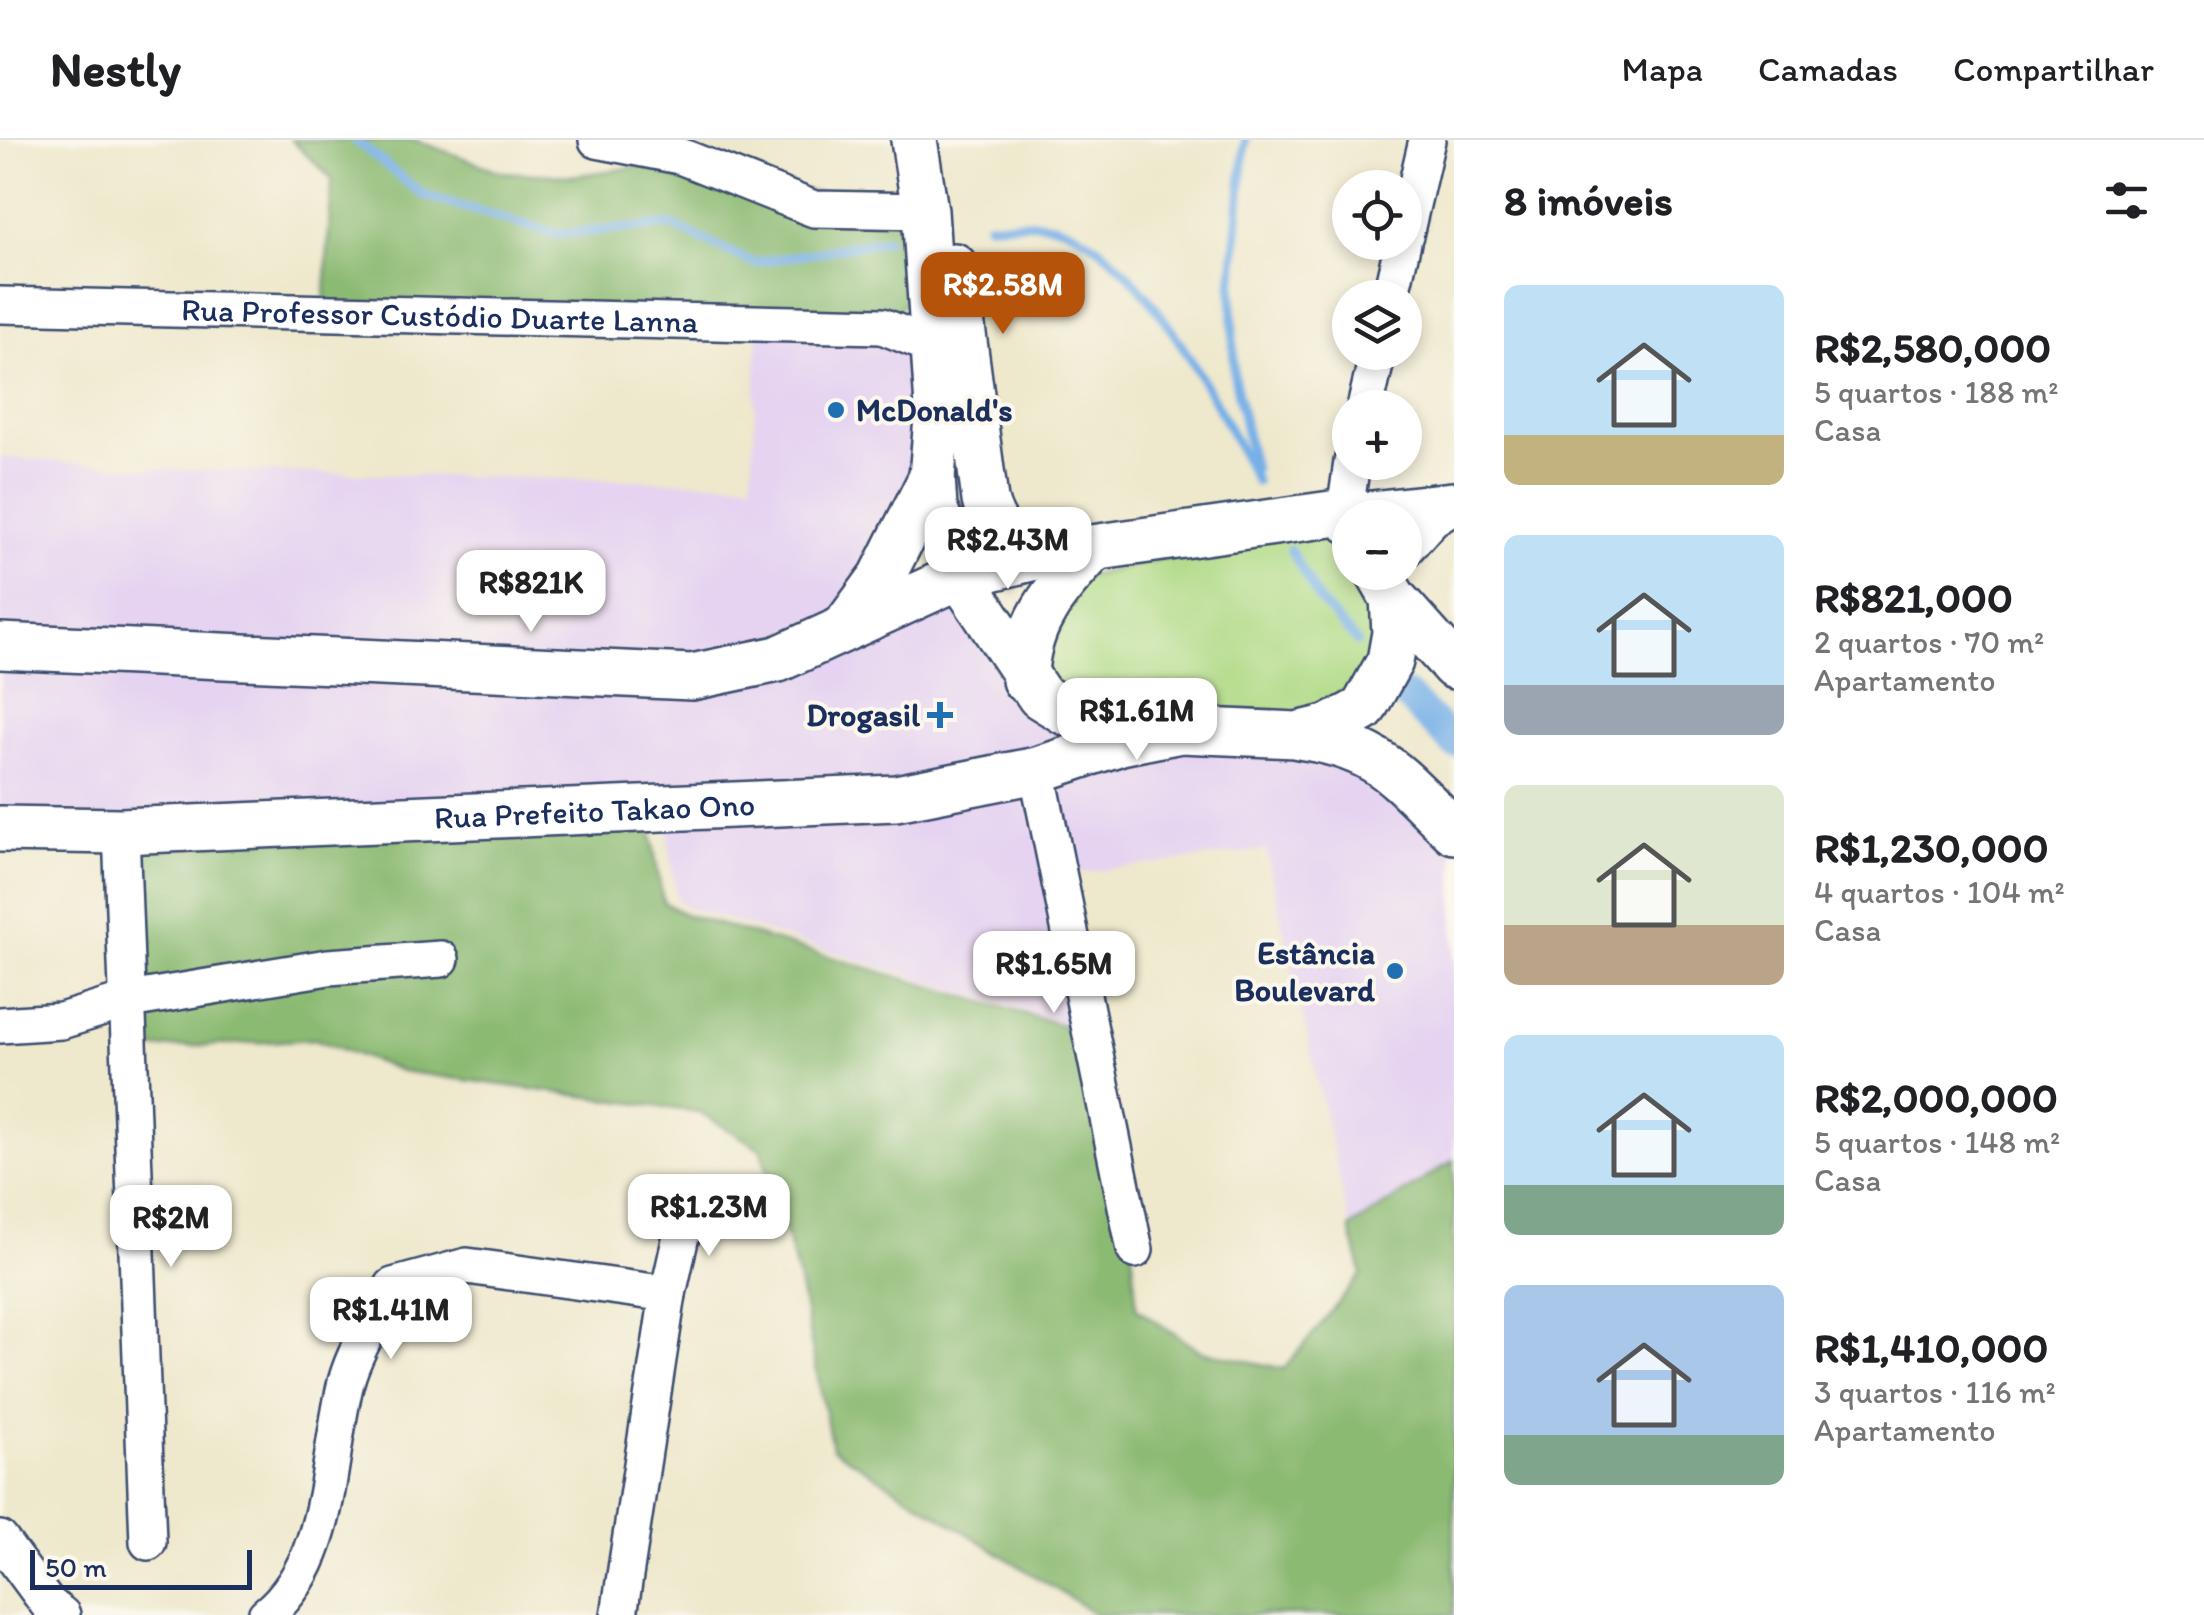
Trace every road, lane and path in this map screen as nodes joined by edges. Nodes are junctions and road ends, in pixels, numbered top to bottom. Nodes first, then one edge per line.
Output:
1 (597, 140) edge
2 (914, 140) edge
3 (935, 140) edge
4 (1427, 140) edge
5 (1420, 170) edge
6 (925, 211) junction
7 (927, 286) junction
8 (0, 305) edge
9 (882, 326) junction
10 (934, 346) junction
11 (932, 477) junction
12 (1375, 480) edge
13 (1398, 500) edge
14 (1454, 503) edge
15 (1422, 504) edge
16 (1332, 519) edge
17 (1422, 530) edge
18 (1066, 552) junction
19 (960, 576) junction
20 (1389, 590) edge
21 (1395, 590) edge
22 (840, 633) junction
23 (0, 646) edge
24 (1454, 666) edge
25 (1025, 680) junction
26 (1181, 730) junction
27 (1297, 735) junction
28 (1037, 770) junction
29 (0, 829) edge
30 (121, 831) junction
31 (1454, 832) edge
32 (441, 959) dead end
33 (129, 1000) junction
34 (0, 1025) edge
35 (687, 1209) dead end
36 (1135, 1250) dead end
37 (668, 1294) junction
38 (0, 1539) edge
39 (148, 1542) dead end
40 (62, 1615) edge
41 (266, 1615) edge
42 (620, 1615) edge

1 - 6 street
2 - 6 main road
3 - 18 main road
4 - 5 street
6 - 7 main road
7 - 9 street
7 - 10 main road
8 - 9 street, Rua Professor Custódio Duarte Lanna
9 - 10 street, Rua Professor Custódio Duarte Lanna
10 - 11 main road
11 - 19 main road
11 - 22 main road
12 - 13 street
14 - 15 street
14 - 17 street
16 - 18 main road
18 - 19 main road
18 - 25 main road
19 - 22 main road
19 - 25 main road
20 - 27 main road
21 - 24 main road
22 - 23 main road
25 - 26 main road
26 - 27 main road
26 - 28 main road, Rua Prefeito Takao Ono
27 - 31 main road
28 - 30 main road, Rua Prefeito Takao Ono
28 - 36 street
29 - 30 main road, Rua Prefeito Takao Ono
30 - 33 street
32 - 33 street
33 - 34 street
33 - 39 street
35 - 37 street
37 - 41 street
37 - 42 street
38 - 40 street

